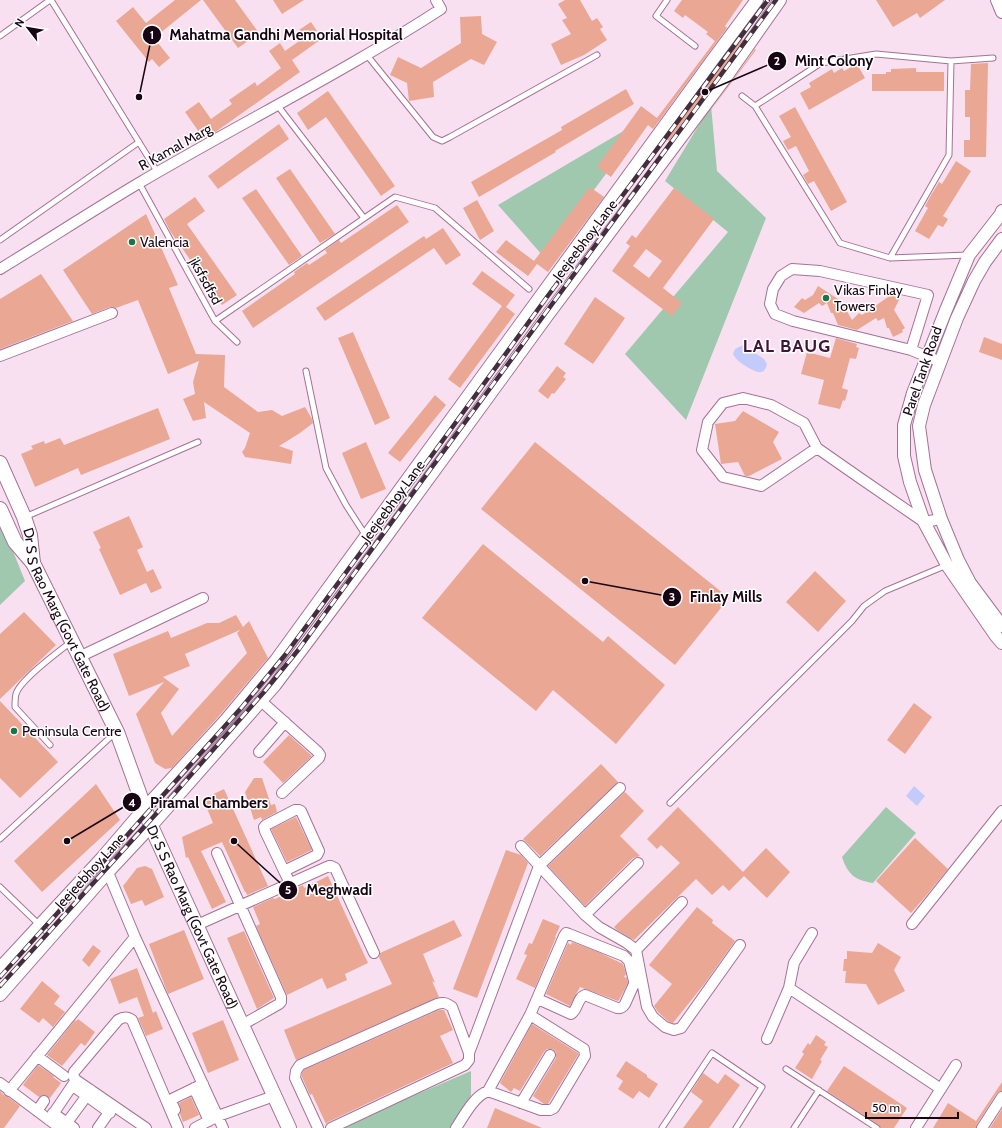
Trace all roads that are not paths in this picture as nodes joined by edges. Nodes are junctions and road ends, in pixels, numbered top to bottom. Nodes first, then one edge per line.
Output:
1 (50, 0) edge
2 (436, 0) edge
3 (667, 0) edge
4 (757, 0) edge
5 (780, 0) edge
6 (997, 0) edge
7 (1002, 12) edge
8 (0, 36) edge
9 (695, 46) dead end
10 (366, 54) junction
11 (597, 55) dead end
12 (993, 58) dead end
13 (951, 61) junction
14 (742, 96) dead end
15 (278, 106) junction
16 (755, 106) junction
17 (139, 142) junction
18 (158, 173) junction
19 (139, 183) junction
20 (618, 190) junction
21 (633, 201) junction
22 (1002, 211) edge
23 (364, 218) junction
24 (1002, 239) edge
25 (0, 240) edge
26 (969, 255) junction
27 (890, 258) junction
28 (0, 269) edge
29 (961, 274) junction
30 (974, 281) junction
31 (529, 289) dead end
32 (112, 313) dead end
33 (215, 321) junction
34 (237, 342) dead end
35 (910, 350) junction
36 (0, 356) edge
37 (927, 356) junction
38 (941, 362) junction
39 (306, 371) dead end
40 (198, 442) dead end
41 (431, 446) junction
42 (817, 448) junction
43 (445, 456) junction
44 (0, 463) edge
45 (0, 509) edge
46 (24, 518) junction
47 (941, 519) junction
48 (924, 522) junction
49 (366, 536) junction
50 (958, 560) junction
51 (33, 563) junction
52 (947, 565) junction
53 (203, 598) dead end
54 (1002, 626) edge
55 (72, 642) junction
56 (1002, 644) edge
57 (79, 657) junction
58 (261, 701) junction
59 (235, 709) junction
60 (246, 718) junction
61 (285, 722) junction
62 (117, 732) junction
63 (50, 745) dead end
64 (259, 752) dead end
65 (620, 788) dead end
66 (282, 793) dead end
67 (670, 802) dead end
68 (144, 809) junction
69 (1002, 811) edge
70 (151, 826) junction
71 (0, 839) edge
72 (521, 846) dead end
73 (217, 853) dead end
74 (102, 858) junction
75 (638, 863) dead end
76 (539, 866) junction
77 (108, 872) junction
78 (284, 872) junction
79 (290, 883) junction
80 (0, 887) edge
81 (682, 902) dead end
82 (241, 905) junction
83 (585, 915) junction
84 (912, 924) dead end
85 (197, 925) junction
86 (39, 926) junction
87 (812, 933) dead end
88 (52, 937) junction
89 (135, 937) junction
90 (740, 945) dead end
91 (636, 950) junction
92 (374, 953) dead end
93 (0, 968) edge
94 (789, 988) junction
95 (0, 995) edge
96 (538, 999) junction
97 (530, 1015) junction
98 (242, 1025) junction
99 (767, 1039) dead end
100 (468, 1053) junction
101 (550, 1055) dead end
102 (37, 1056) junction
103 (956, 1065) dead end
104 (786, 1069) dead end
105 (64, 1076) dead end
106 (0, 1083) edge
107 (74, 1083) junction
108 (198, 1086) junction
109 (941, 1089) junction
110 (819, 1090) junction
111 (9, 1091) junction
112 (488, 1091) junction
113 (89, 1093) junction
114 (274, 1096) junction
115 (1002, 1097) edge
116 (44, 1101) dead end
117 (521, 1103) junction
118 (112, 1109) junction
119 (37, 1111) junction
120 (51, 1116) junction
121 (214, 1119) junction
122 (66, 1127) edge
123 (98, 1128) edge
124 (146, 1128) edge
125 (178, 1128) edge
126 (184, 1128) edge
127 (195, 1128) edge
128 (223, 1128) edge
129 (289, 1128) edge
130 (318, 1128) edge
131 (331, 1128) edge
132 (456, 1128) edge
133 (662, 1128) edge
134 (736, 1128) edge
135 (794, 1128) edge
136 (877, 1128) edge
137 (916, 1128) edge
138 (982, 1128) edge

1 - 8 lane
1 - 17 lane
2 - 10 street, R Kamal Marg
3 - 9 lane
4 - 20 street, Jeejeebhoy Lane
5 - 21 street, Jeejeebhoy Lane
6 - 7 street
10 - 11 lane
10 - 15 street, R Kamal Marg
12 - 13 lane
13 - 16 lane
13 - 27 lane
14 - 16 lane
15 - 18 street, R Kamal Marg
15 - 23 lane
16 - 27 lane
17 - 18 lane
17 - 25 lane
18 - 19 street, R Kamal Marg
19 - 28 street, R Kamal Marg
19 - 33 lane, jksfsdfsd
20 - 21 street
20 - 41 street, Jeejeebhoy Lane
21 - 43 street, Jeejeebhoy Lane
22 - 26 street
23 - 31 lane
23 - 33 lane
24 - 30 street, Parel Tank Road
26 - 27 lane
26 - 29 street
29 - 30 street
29 - 37 street
30 - 38 street, Parel Tank Road
32 - 36 street
33 - 34 lane, jksfsdfsd
35 - 35 street
35 - 37 street
37 - 38 street
37 - 48 street
38 - 47 street, Parel Tank Road
39 - 49 lane
40 - 46 lane
41 - 43 street
41 - 49 street, Jeejeebhoy Lane
42 - 42 street
42 - 48 street
43 - 58 street, Jeejeebhoy Lane
44 - 46 main road, Dr S S Rao Marg (Govt Gate Road)
45 - 51 main road
46 - 51 main road, Dr S S Rao Marg (Govt Gate Road)
47 - 48 street
47 - 50 street, Parel Tank Road
48 - 52 street
49 - 59 street, Jeejeebhoy Lane
50 - 52 street
50 - 54 street, Parel Tank Road
51 - 55 main road, Dr S S Rao Marg (Govt Gate Road)
52 - 56 street
52 - 67 lane
53 - 57 street
55 - 57 main road, Dr S S Rao Marg (Govt Gate Road)
55 - 63 lane
57 - 62 main road, Dr S S Rao Marg (Govt Gate Road)
58 - 60 street, Jeejeebhoy Lane
58 - 61 street
59 - 60 street
59 - 68 street, Jeejeebhoy Lane
60 - 70 street, Jeejeebhoy Lane
61 - 64 street
61 - 66 street
62 - 68 main road, Dr S S Rao Marg (Govt Gate Road)
62 - 71 lane
65 - 76 street
68 - 70 main road, Dr S S Rao Marg (Govt Gate Road)
68 - 74 street, Jeejeebhoy Lane
69 - 84 street
70 - 77 street, Jeejeebhoy Lane
70 - 85 main road, Dr S S Rao Marg (Govt Gate Road)
72 - 76 street
73 - 82 street
74 - 77 street
74 - 86 street, Jeejeebhoy Lane
75 - 83 street
76 - 83 street
76 - 100 street
77 - 88 street, Jeejeebhoy Lane
77 - 89 street
78 - 78 street
78 - 79 street
79 - 82 street
79 - 92 street
80 - 86 lane
81 - 91 street
82 - 85 street
82 - 98 street
83 - 91 street
85 - 98 main road, Dr S S Rao Marg (Govt Gate Road)
86 - 88 lane
86 - 93 street, Jeejeebhoy Lane
87 - 94 street
88 - 95 street, Jeejeebhoy Lane
89 - 102 street
89 - 108 street
90 - 91 street
94 - 99 street
94 - 109 street
96 - 96 street
96 - 97 street
97 - 112 street
97 - 117 street
98 - 114 main road, Dr S S Rao Marg (Govt Gate Road)
100 - 130 street
100 - 131 street
101 - 117 street
102 - 105 street
102 - 111 street
103 - 109 street
104 - 110 lane
106 - 111 street
107 - 113 street
107 - 120 street
107 - 125 street
108 - 121 street
108 - 126 street
109 - 137 street
110 - 135 lane
110 - 136 lane
111 - 119 street
112 - 117 street
112 - 132 street
113 - 118 street
113 - 122 street
114 - 121 street
114 - 129 main road, Dr S S Rao Marg (Govt Gate Road)
115 - 138 street
116 - 119 street
118 - 123 street
118 - 124 street
119 - 120 street
120 - 122 street
121 - 127 street
121 - 128 street
133 - 134 lane

